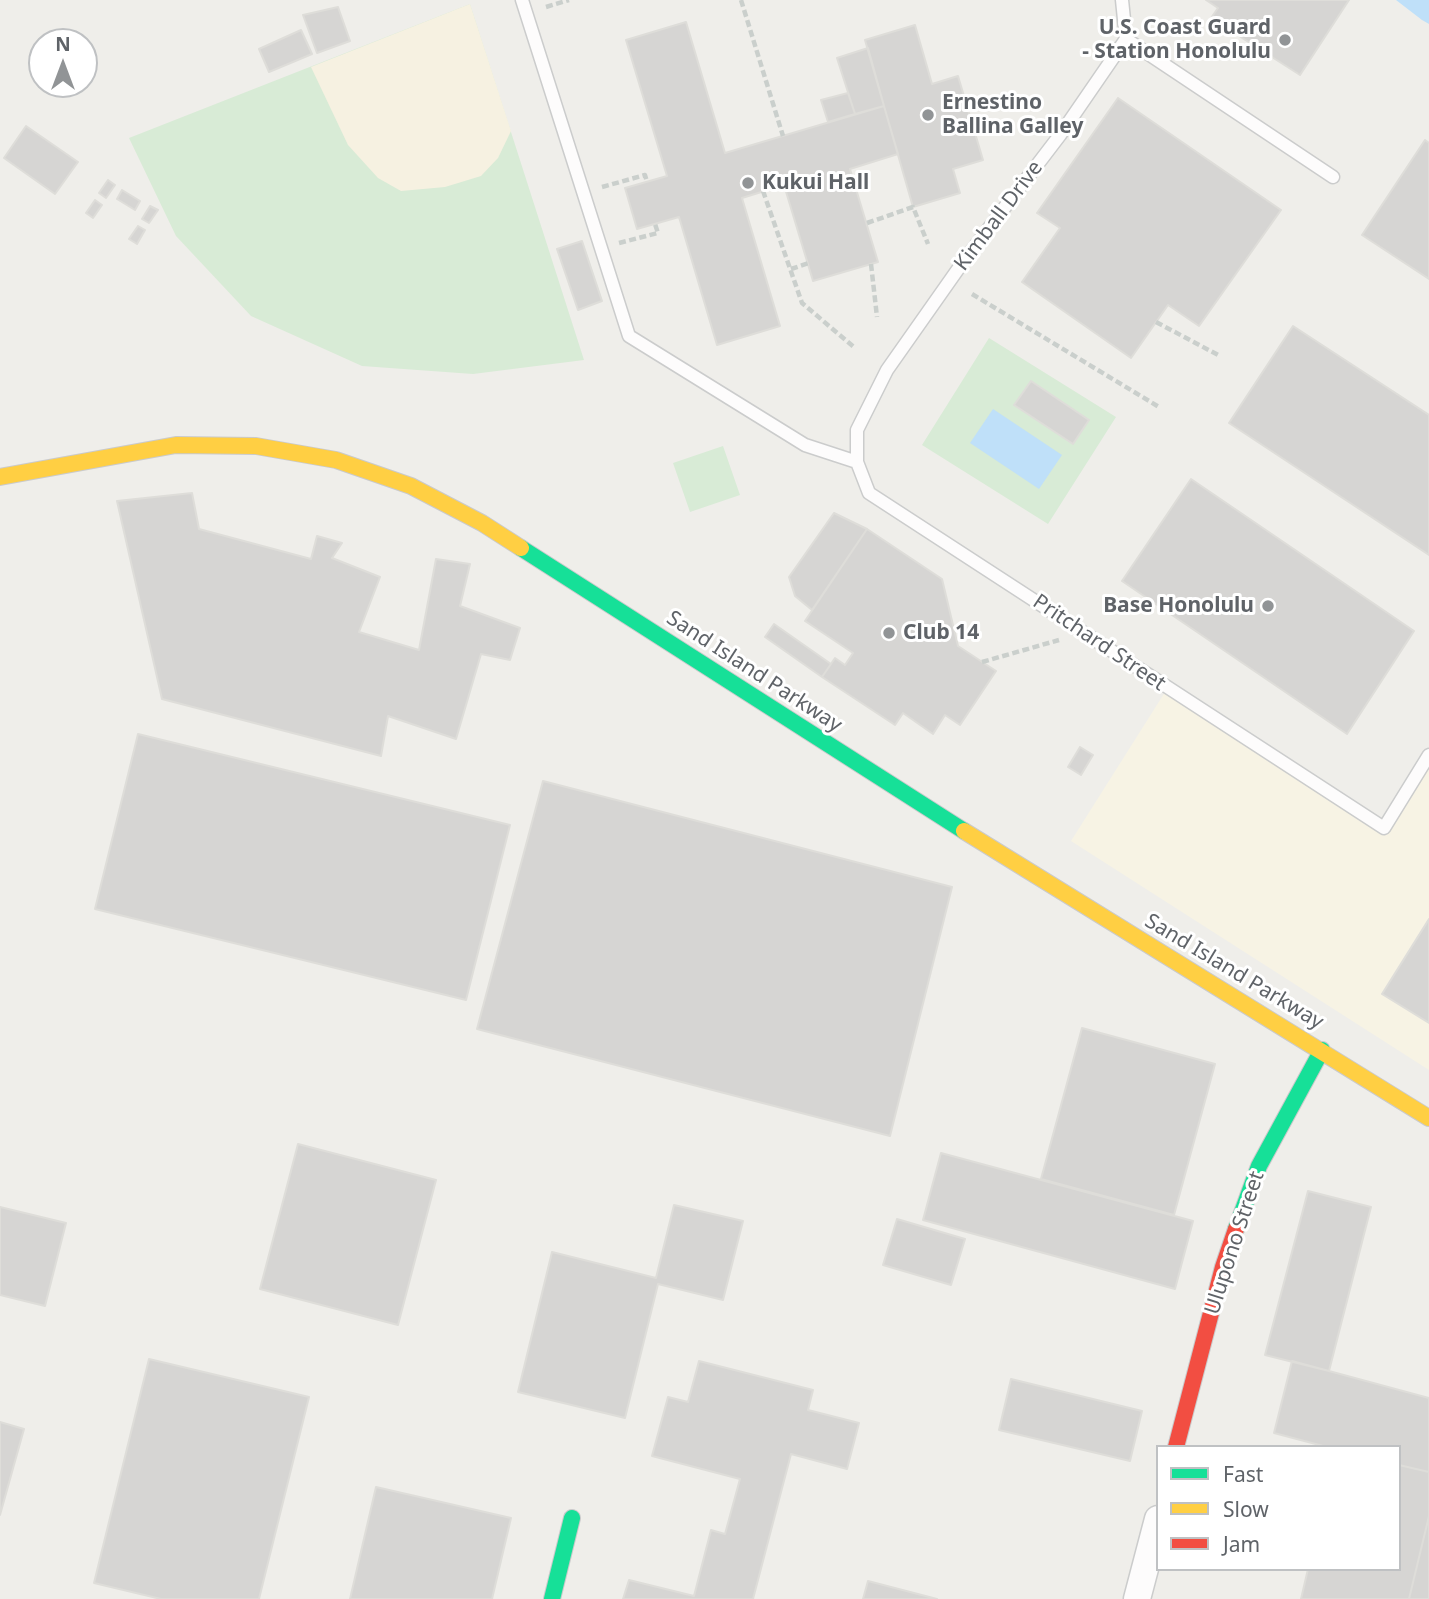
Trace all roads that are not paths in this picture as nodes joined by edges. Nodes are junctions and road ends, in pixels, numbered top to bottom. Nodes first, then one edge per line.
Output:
1 (522, 0) edge
2 (1122, 0) edge
3 (1126, 39) junction
4 (1333, 177) dead end
5 (857, 430) joint
6 (857, 462) junction
7 (0, 477) edge
8 (1429, 755) edge
9 (1322, 1050) junction
10 (1429, 1118) edge
11 (1177, 1445) edge
12 (572, 1518) dead end
13 (1156, 1527) edge
14 (552, 1599) edge
15 (1137, 1599) edge

1 - 6 lane
2 - 3 lane
3 - 4 lane
3 - 5 lane, Kimball Drive
5 - 6 lane, Pritchard Street
6 - 8 lane, Pritchard Street
7 - 9 street, Sand Island Parkway
9 - 10 street, Sand Island Parkway
9 - 11 street, Ulupono Street
12 - 14 street
13 - 15 street

